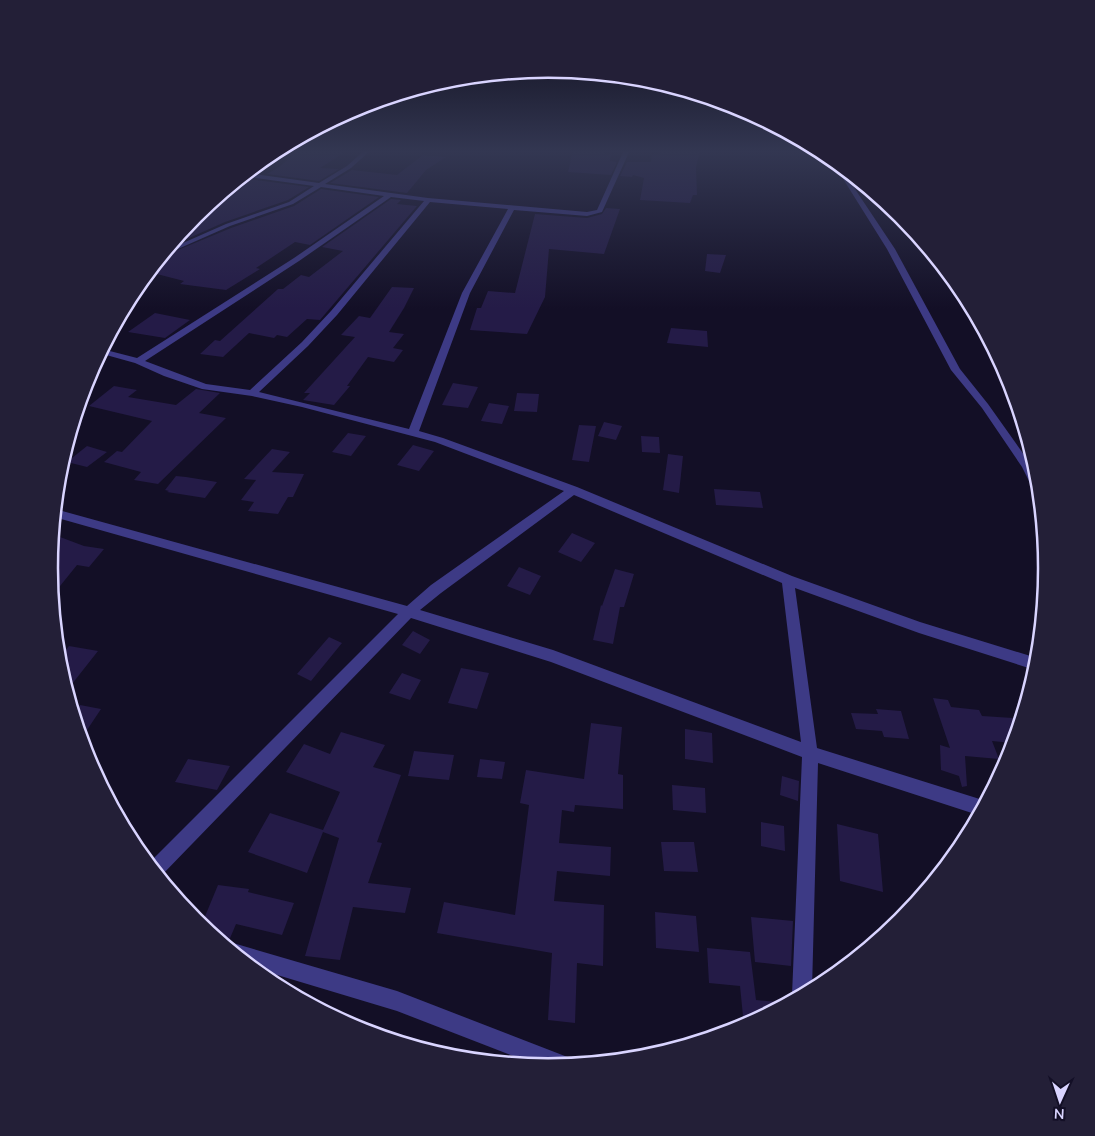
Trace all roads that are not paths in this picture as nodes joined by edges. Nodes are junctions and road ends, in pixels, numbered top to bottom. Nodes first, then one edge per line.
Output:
1 (291, 203) edge
2 (378, 203) edge
3 (425, 203) edge
4 (460, 203) edge
5 (603, 203) edge
6 (862, 203) edge
7 (512, 208) junction
8 (177, 248) edge
9 (107, 353) edge
10 (138, 360) junction
11 (252, 393) junction
12 (413, 433) junction
13 (1026, 465) edge
14 (573, 490) junction
15 (61, 515) edge
16 (788, 580) junction
17 (409, 612) junction
18 (1028, 661) edge
19 (810, 753) junction
20 (976, 806) edge
21 (159, 866) edge
22 (249, 957) edge
23 (802, 986) edge
24 (545, 1058) edge

1 - 8 street
2 - 10 street
3 - 11 street
4 - 7 street
5 - 7 street
6 - 13 street
7 - 12 street
9 - 10 street
10 - 11 street
11 - 12 street
12 - 14 street
14 - 16 street
14 - 17 street
15 - 17 street
16 - 18 street
16 - 19 street
17 - 19 street
17 - 21 street
19 - 20 street
19 - 23 street
22 - 24 street

